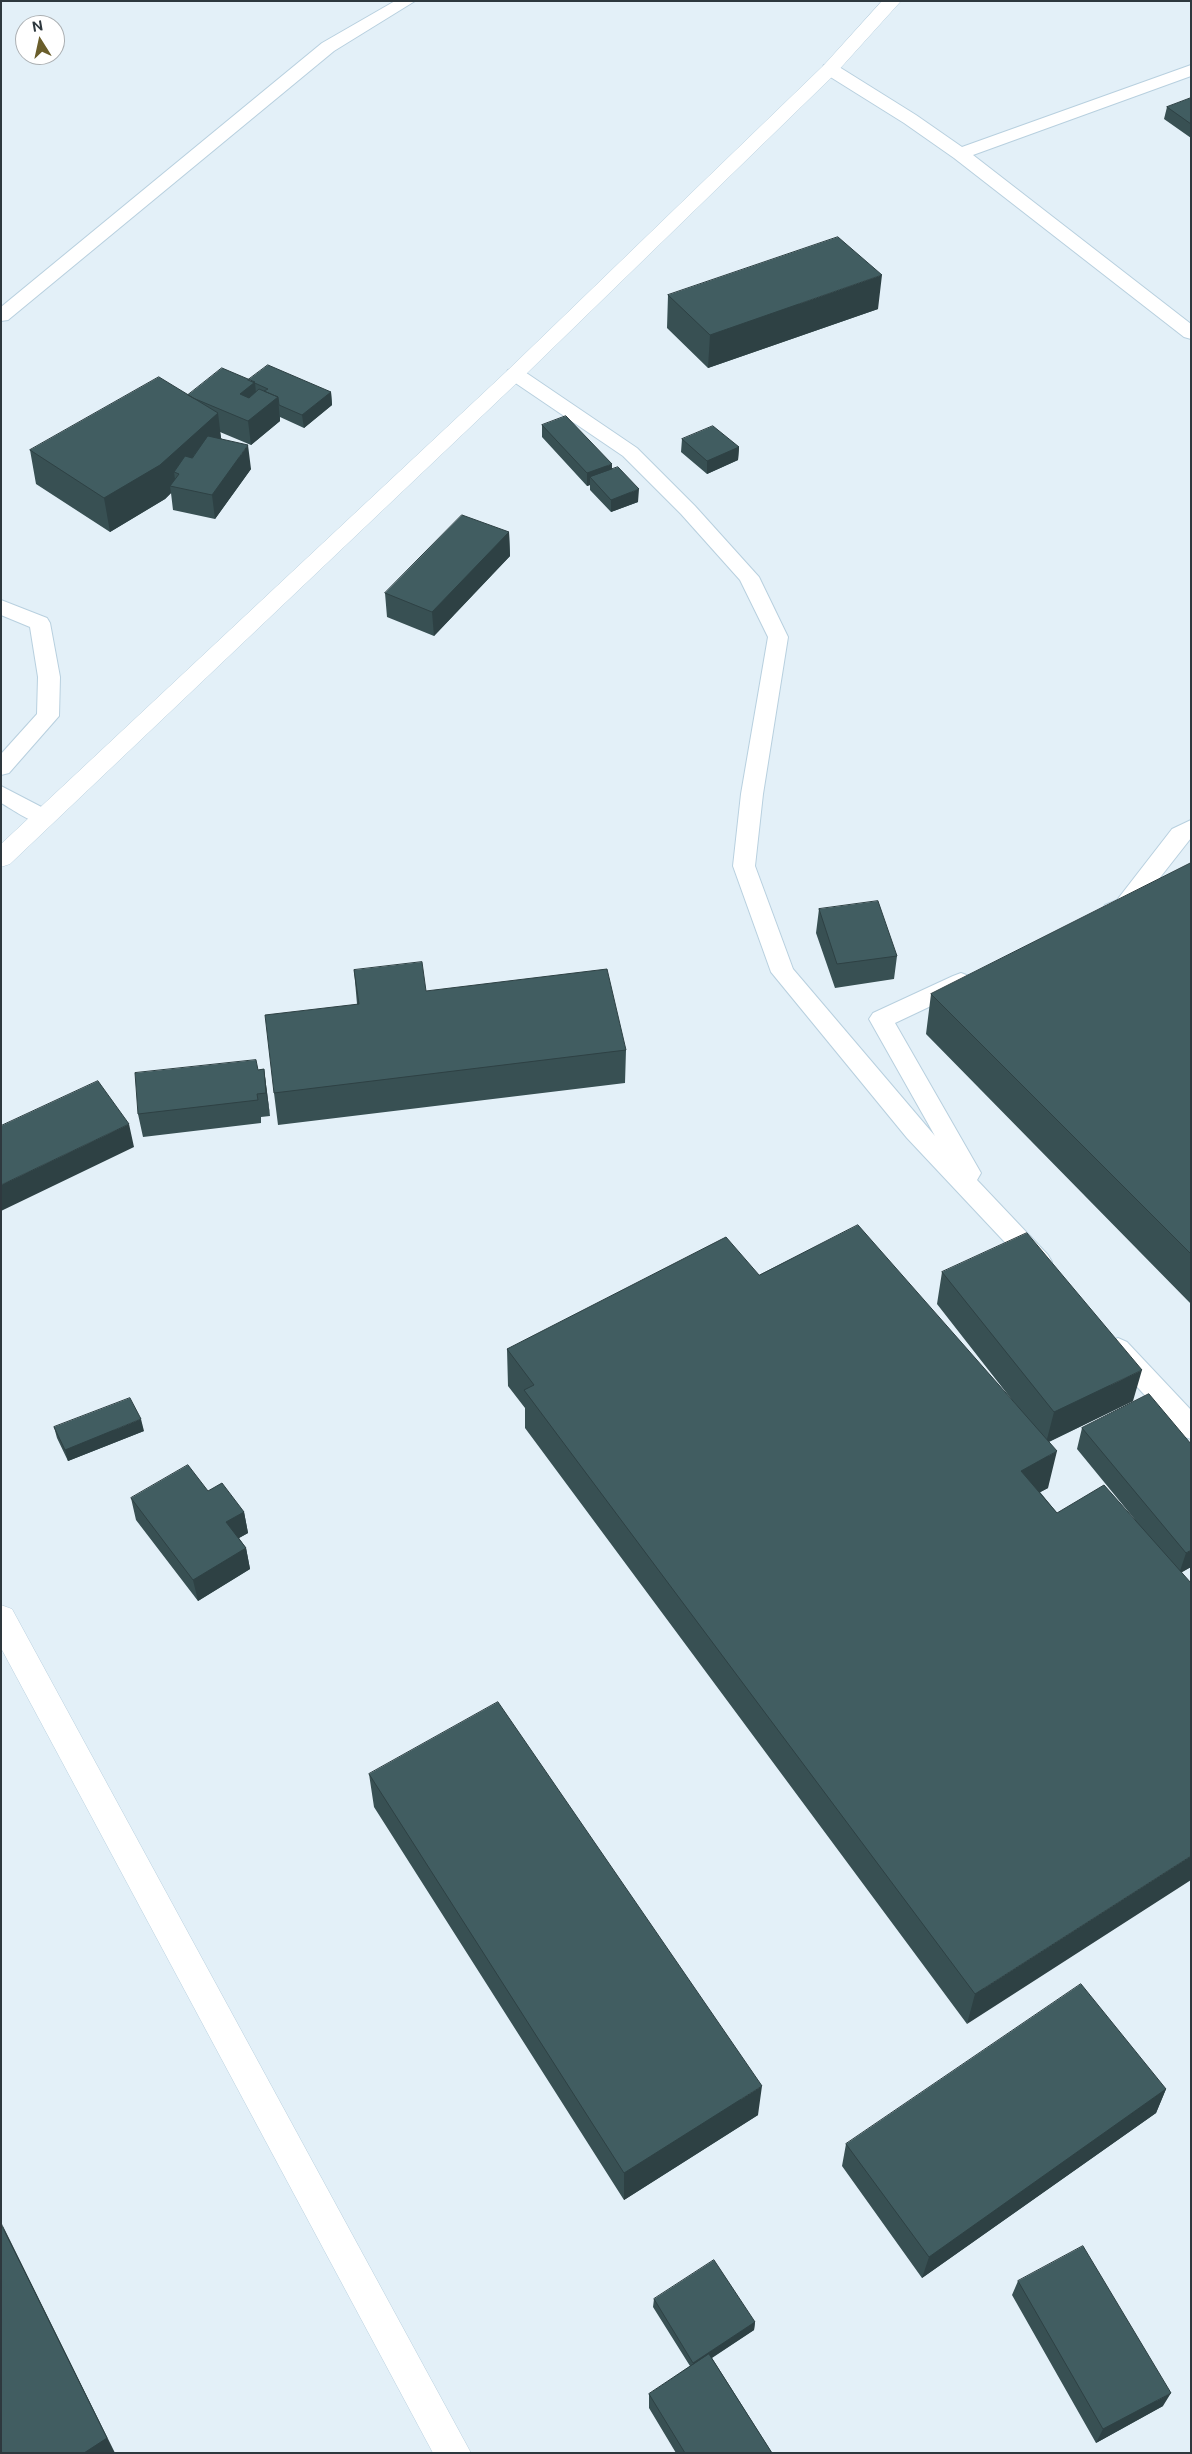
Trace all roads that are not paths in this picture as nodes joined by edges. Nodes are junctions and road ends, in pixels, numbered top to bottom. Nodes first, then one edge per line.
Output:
1 (407, 1) edge
2 (892, 1) edge
3 (830, 69) junction
4 (1191, 70) edge
5 (960, 154) junction
6 (1, 316) edge
7 (1191, 333) edge
8 (515, 374) junction
9 (1, 607) edge
10 (1, 768) edge
11 (1, 793) edge
12 (43, 817) junction
13 (1191, 828) edge
14 (1, 858) edge
15 (1089, 922) edge
16 (981, 973) edge
17 (989, 1208) junction
18 (1056, 1281) edge
19 (1103, 1333) edge
20 (1191, 1428) edge
21 (1, 1618) edge
22 (453, 2453) edge

1 - 6 lane
2 - 3 street
3 - 5 lane
3 - 8 street
4 - 5 lane
5 - 7 lane
8 - 12 street
8 - 17 lane
9 - 10 lane
11 - 12 lane
12 - 14 street
13 - 15 lane
16 - 17 lane
17 - 18 lane
19 - 20 lane
21 - 22 street

